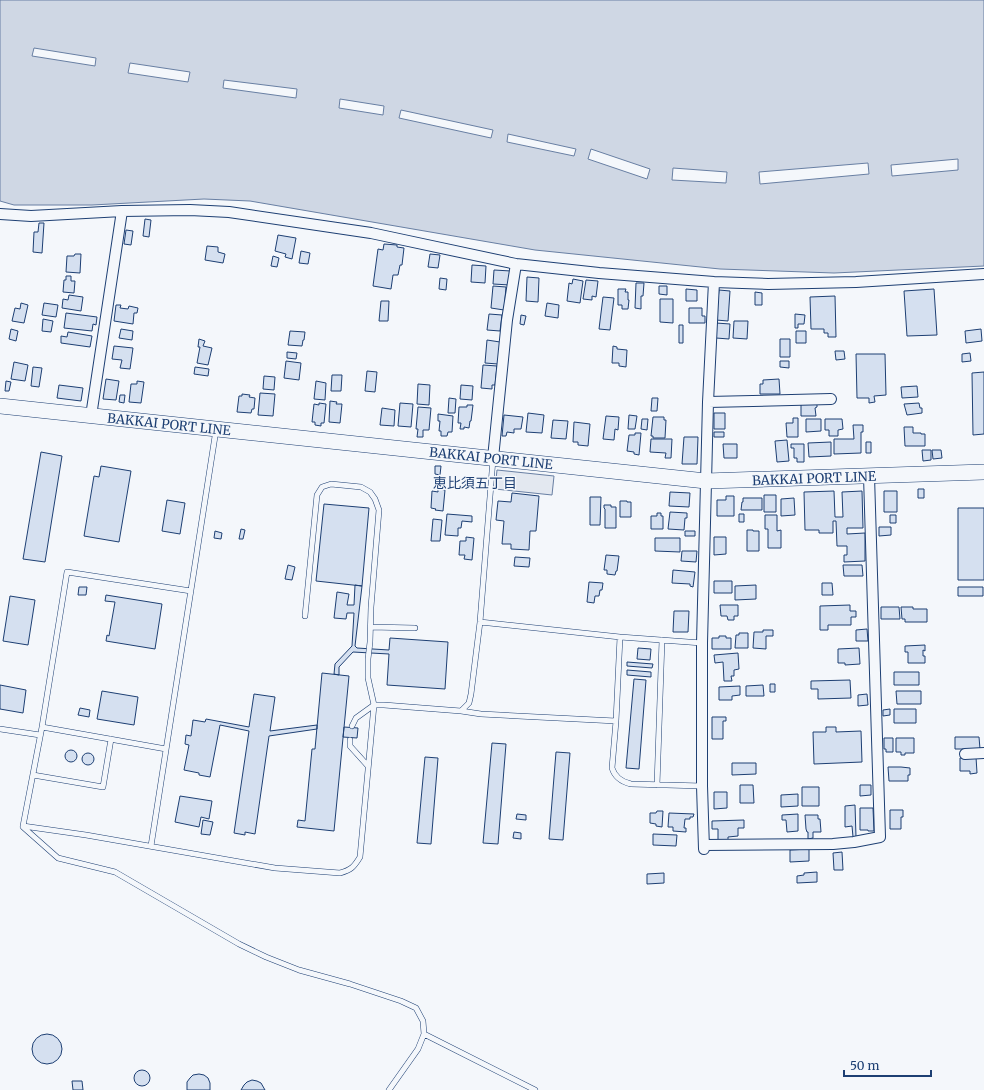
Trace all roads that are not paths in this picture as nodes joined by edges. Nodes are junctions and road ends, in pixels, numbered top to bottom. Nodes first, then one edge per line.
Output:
1 (122, 210) junction
2 (0, 214) edge
3 (516, 264) junction
4 (984, 274) edge
5 (714, 282) junction
6 (831, 399) dead end
7 (708, 402) junction
8 (0, 406) edge
9 (91, 416) junction
10 (216, 428) junction
11 (493, 458) junction
12 (984, 472) edge
13 (869, 476) junction
14 (706, 481) junction
15 (191, 591) junction
16 (305, 616) dead end
17 (480, 622) junction
18 (371, 627) junction
19 (414, 628) dead end
20 (620, 637) junction
21 (662, 640) junction
22 (702, 643) junction
23 (374, 705) junction
24 (461, 711) junction
25 (616, 721) junction
26 (352, 726) dead end
27 (42, 727) junction
28 (0, 729) edge
29 (40, 735) junction
30 (111, 739) junction
31 (350, 740) dead end
32 (166, 749) junction
33 (965, 754) dead end
34 (984, 754) edge
35 (368, 766) junction
36 (32, 775) junction
37 (657, 785) junction
38 (702, 786) junction
39 (23, 826) junction
40 (151, 846) junction
41 (424, 1034) junction
42 (389, 1090) edge
43 (535, 1090) edge

1 - 2 street
1 - 3 street
1 - 9 street
3 - 5 street
3 - 11 street
4 - 5 street
5 - 7 street
6 - 7 street
7 - 14 street
8 - 9 main road, BAKKAI PORT LINE
9 - 10 main road, BAKKAI PORT LINE
10 - 11 main road, BAKKAI PORT LINE
10 - 15 lane
11 - 14 main road, BAKKAI PORT LINE
11 - 17 lane
12 - 13 main road, BAKKAI PORT LINE
13 - 14 main road, BAKKAI PORT LINE
13 - 38 street
14 - 22 street
15 - 27 lane
15 - 32 lane
16 - 18 lane
17 - 20 lane
17 - 24 lane
18 - 19 lane
18 - 23 lane
20 - 21 lane
20 - 25 lane
21 - 22 lane
21 - 37 lane
22 - 38 street
23 - 24 lane
23 - 26 lane
23 - 35 lane
24 - 25 lane
25 - 37 lane
27 - 29 lane
27 - 30 lane
28 - 29 lane
29 - 36 lane
30 - 32 lane
30 - 36 lane
31 - 35 lane
32 - 40 lane
33 - 34 street
35 - 40 lane
36 - 39 lane
37 - 38 lane
39 - 40 lane
39 - 41 lane
41 - 42 lane
41 - 43 lane

